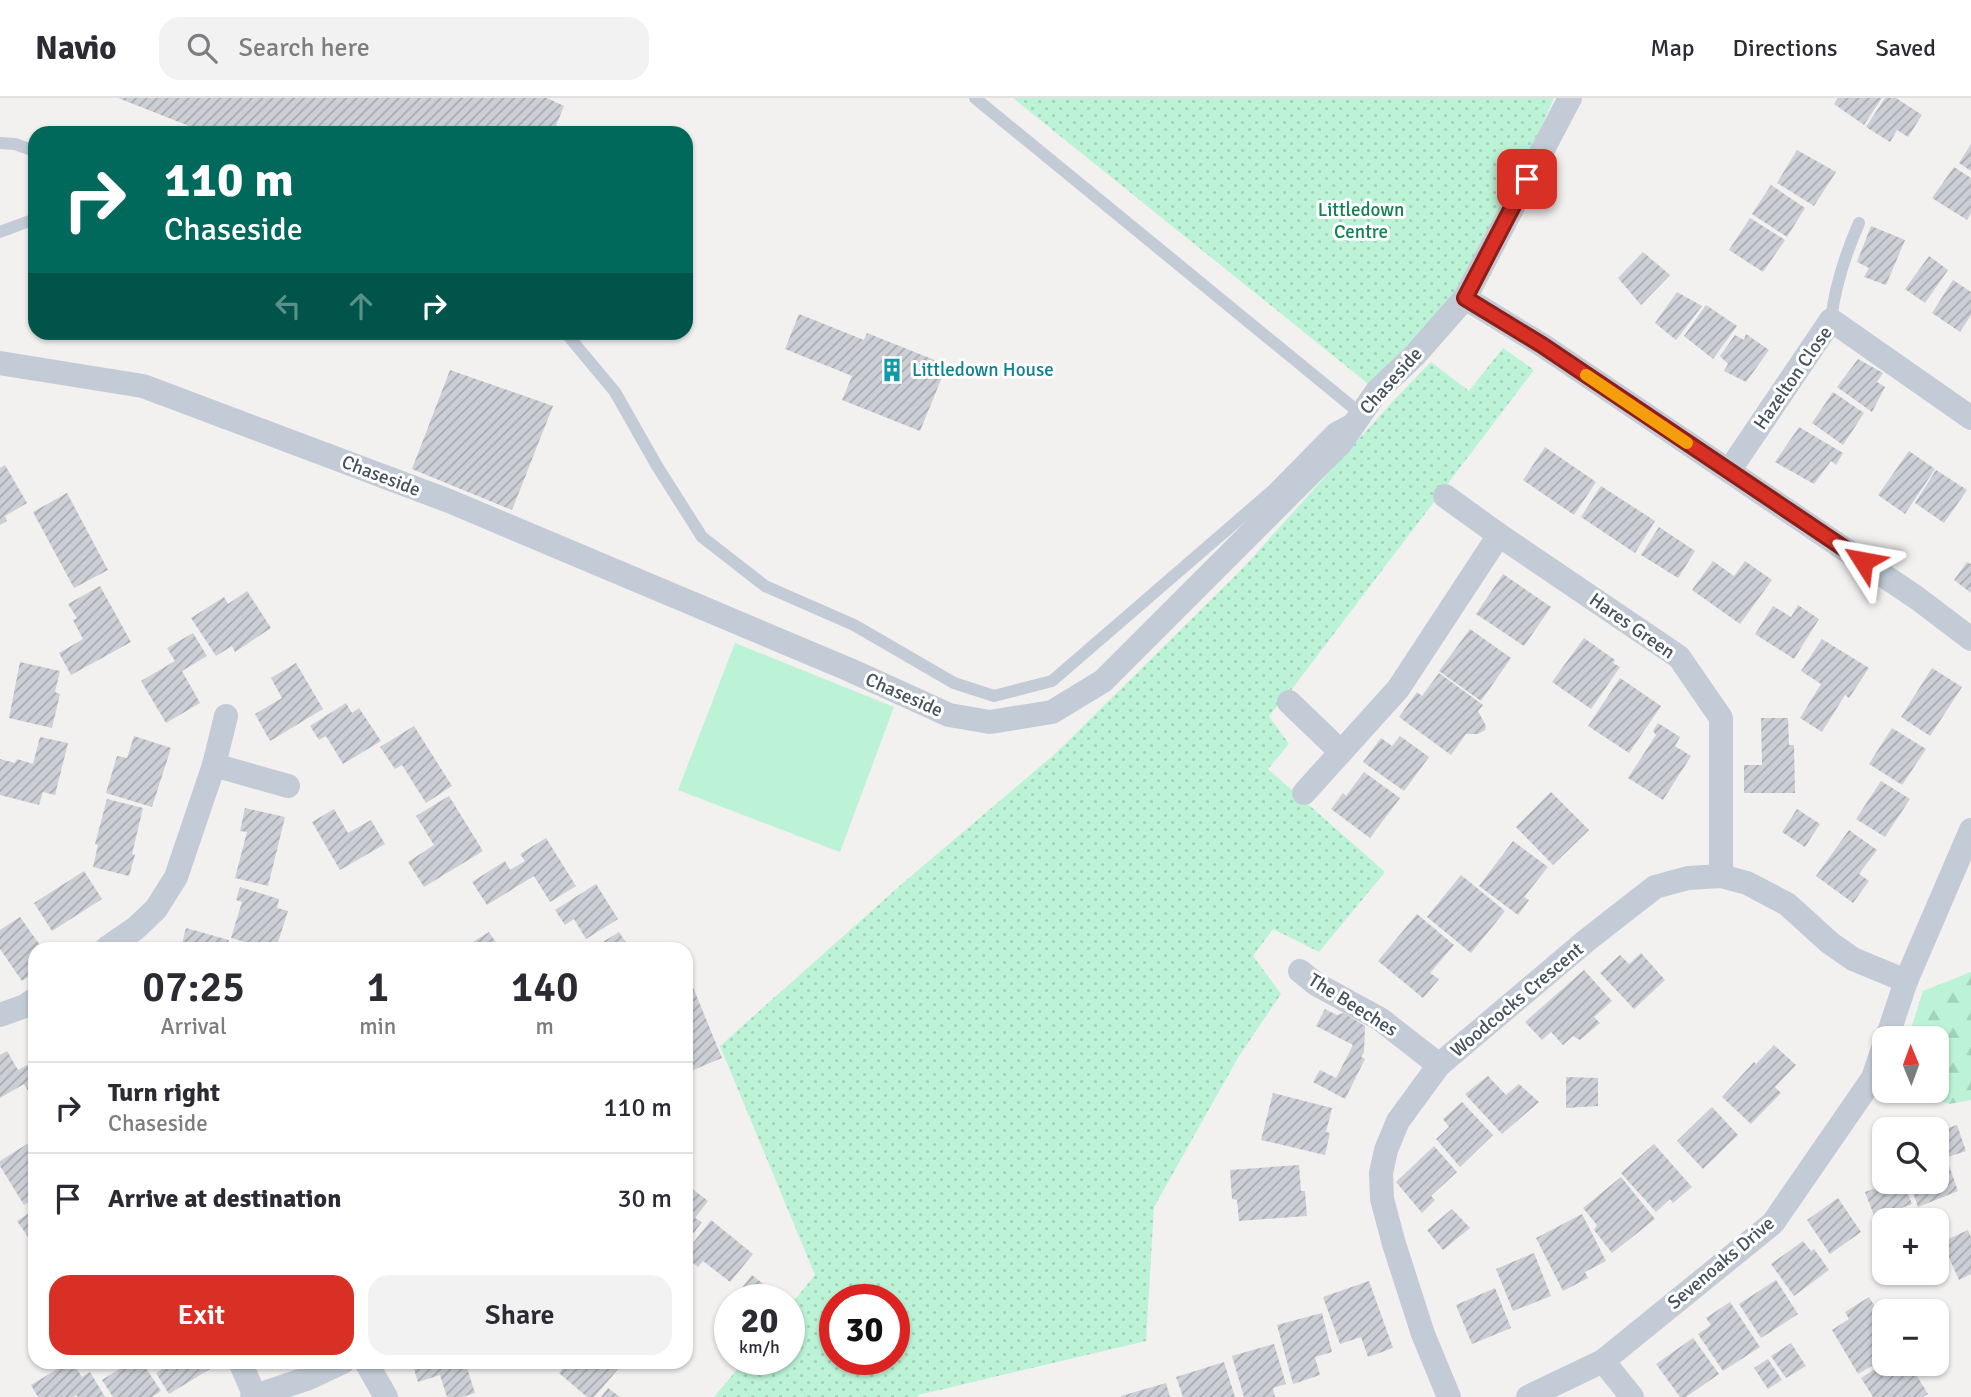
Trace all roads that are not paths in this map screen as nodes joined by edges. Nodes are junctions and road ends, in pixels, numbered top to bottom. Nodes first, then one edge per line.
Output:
1 (975, 98) edge
2 (1570, 98) edge
3 (0, 144) edge
4 (28, 149) edge
5 (28, 222) edge
6 (1859, 223) dead end
7 (0, 232) edge
8 (1465, 298) junction
9 (1831, 320) junction
10 (572, 340) edge
11 (0, 363) edge
12 (1361, 414) junction
13 (1971, 418) edge
14 (1729, 471) junction
15 (1445, 496) dead end
16 (1499, 535) junction
17 (1971, 639) edge
18 (1289, 702) dead end
19 (226, 716) dead end
20 (1341, 752) junction
21 (214, 765) junction
22 (288, 786) dead end
23 (1304, 793) dead end
24 (1969, 837) edge
25 (1721, 876) junction
26 (116, 942) edge
27 (1300, 971) dead end
28 (1906, 981) junction
29 (28, 1004) edge
30 (0, 1016) edge
31 (1891, 1026) edge
32 (1439, 1065) junction
33 (1872, 1079) edge
34 (1603, 1361) junction
35 (243, 1369) edge
36 (327, 1369) edge
37 (370, 1369) edge
38 (254, 1396) edge
39 (386, 1397) edge
40 (1449, 1397) edge
41 (1528, 1397) edge
42 (1632, 1397) edge

1 - 12 lane
2 - 8 street, Chaseside
3 - 4 lane
5 - 7 lane
6 - 9 lane
8 - 12 street, Chaseside
8 - 14 street
9 - 13 street, Hazelton Close
9 - 14 street, Hazelton Close
10 - 12 lane
11 - 12 street, Chaseside
14 - 17 street
15 - 16 street, Hares Green
16 - 20 street
16 - 25 street, Hares Green
18 - 20 street
19 - 21 street
20 - 23 street
21 - 22 street
21 - 26 street
24 - 28 street
25 - 28 street, Woodcocks Crescent
25 - 32 street, Woodcocks Crescent
27 - 32 street, The Beeches
28 - 31 street
29 - 30 street
32 - 40 street, Woodcocks Crescent
33 - 34 street, Sevenoaks Drive
34 - 41 street, Sevenoaks Drive
34 - 42 street
35 - 38 street
36 - 38 street
37 - 39 street

